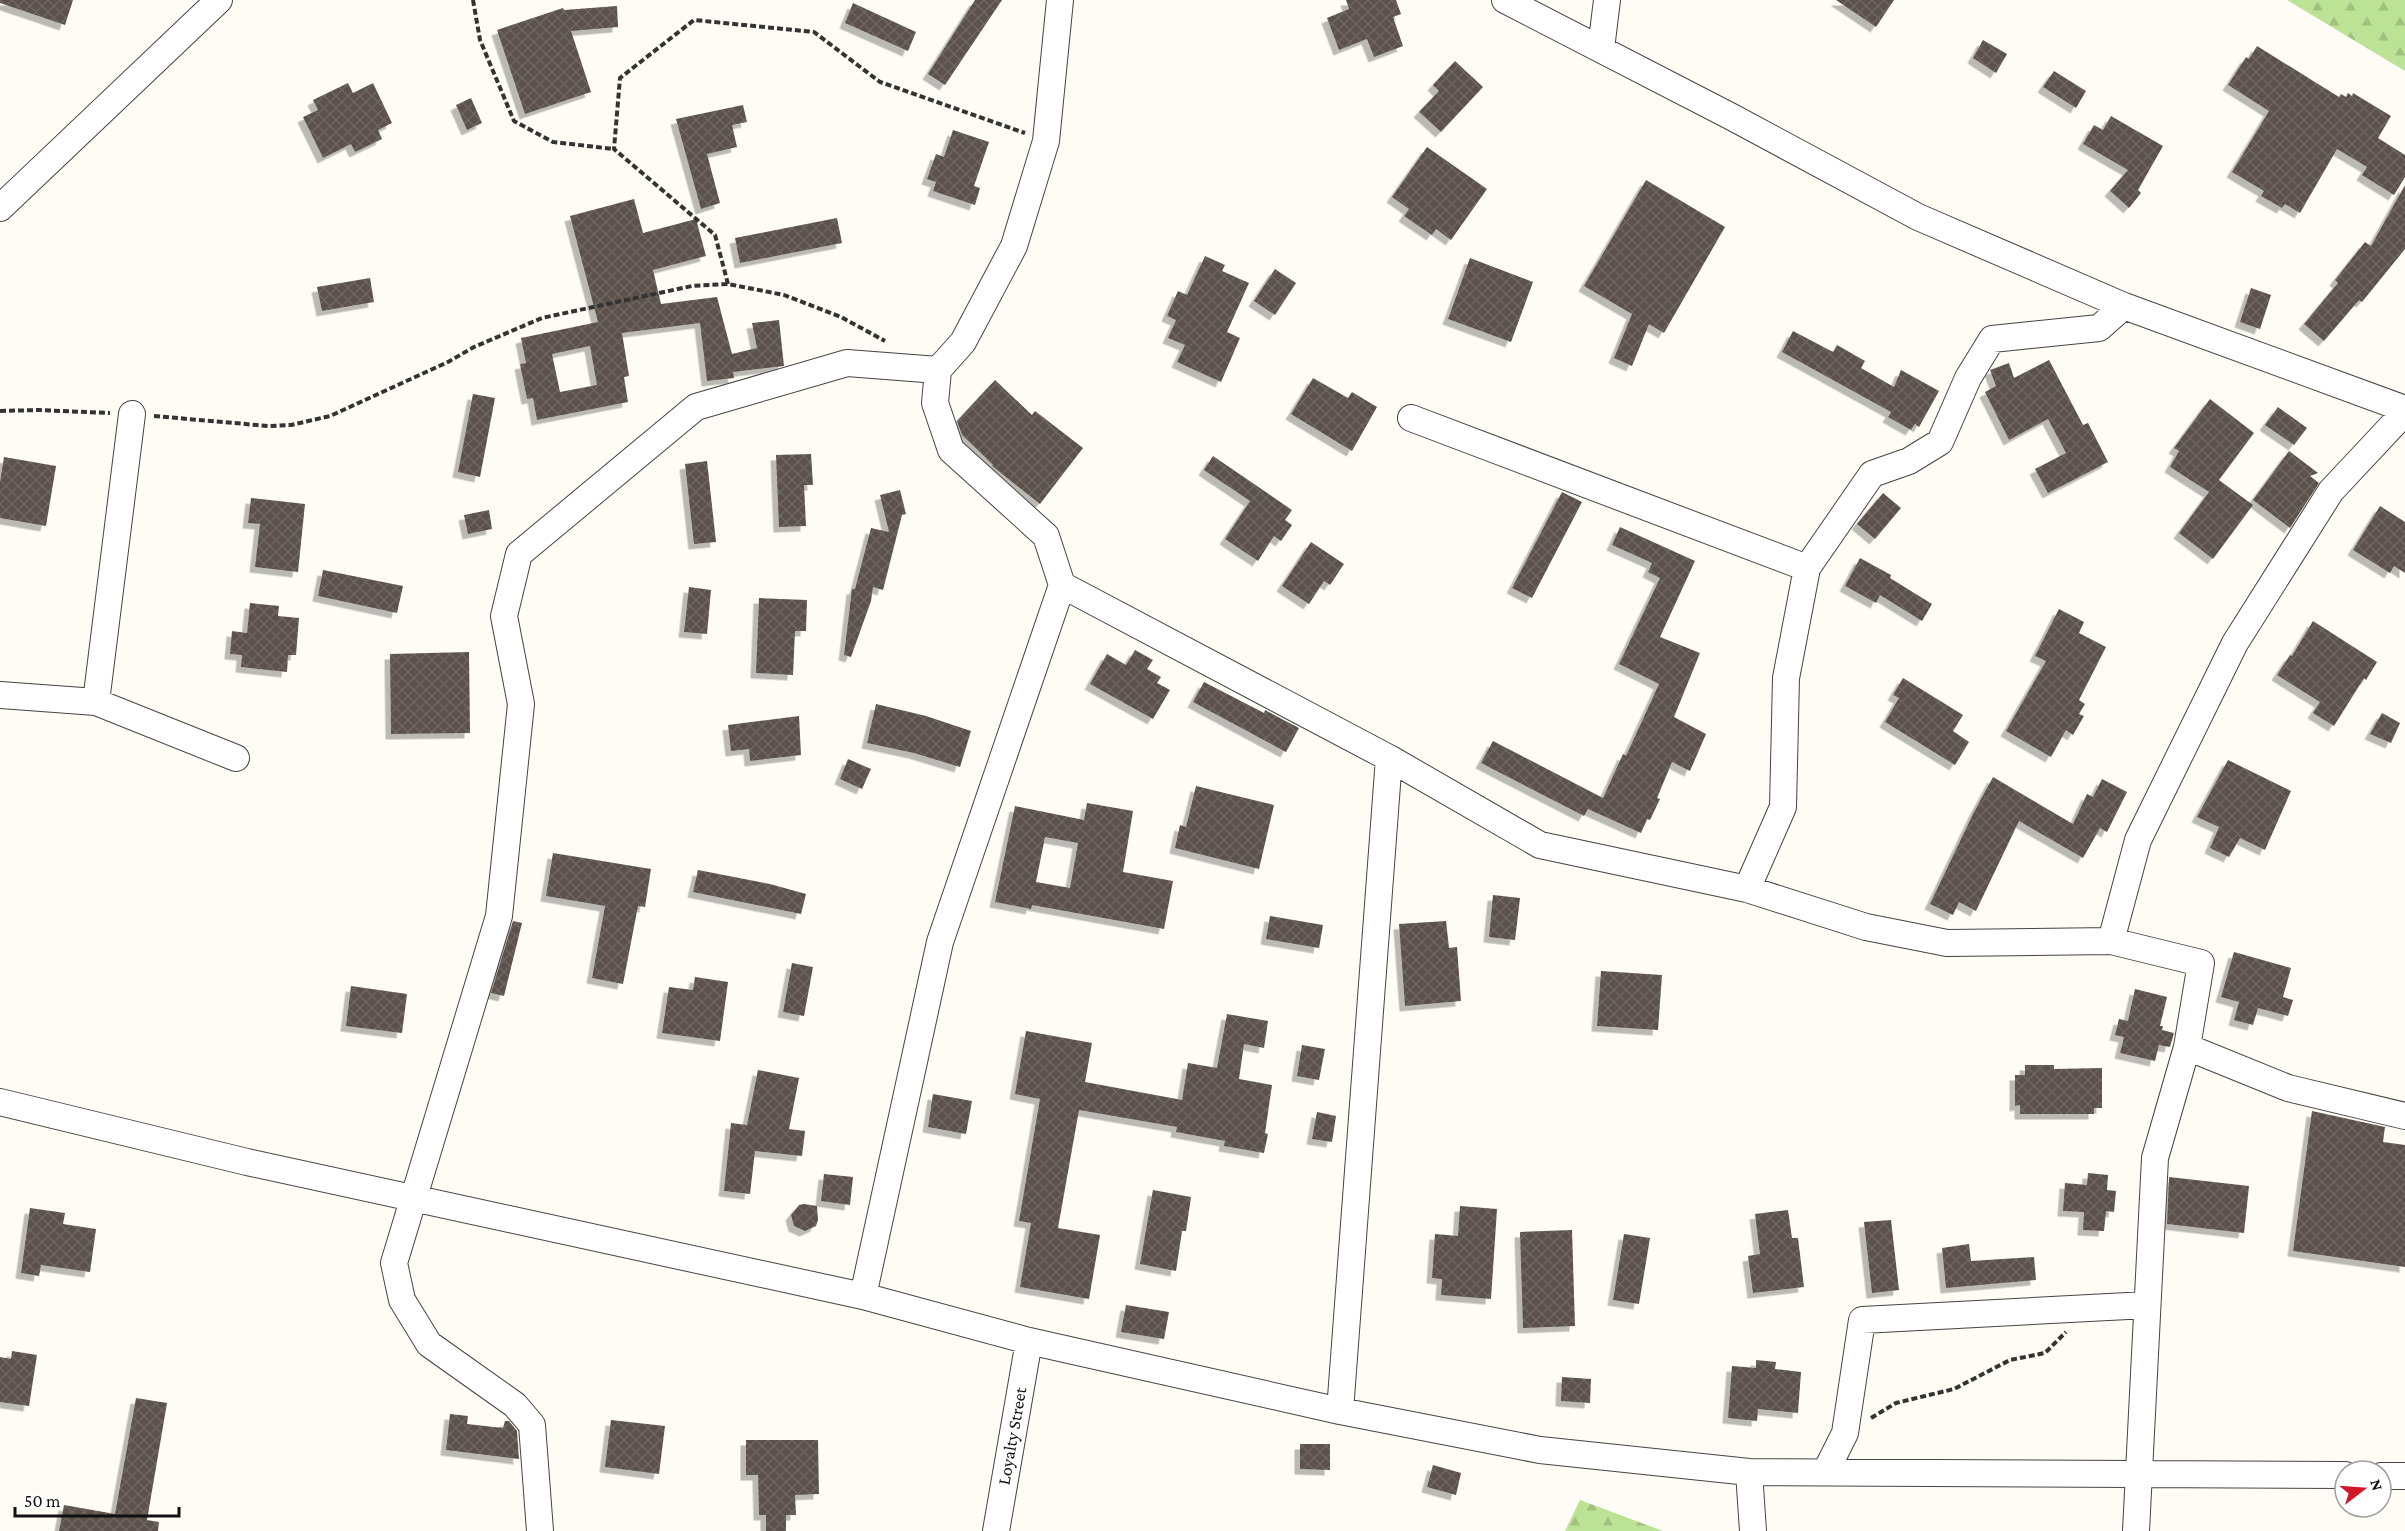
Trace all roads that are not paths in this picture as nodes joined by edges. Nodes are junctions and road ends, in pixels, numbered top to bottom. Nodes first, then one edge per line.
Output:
1 (219, 0) edge
2 (1060, 0) edge
3 (1505, 0) edge
4 (1607, 0) edge
5 (1601, 49) junction
6 (0, 208) edge
7 (2124, 306) junction
8 (938, 370) junction
9 (2405, 410) edge
10 (132, 414) road end
11 (1411, 418) dead end
12 (1807, 568) junction
13 (1062, 585) junction
14 (0, 695) edge
15 (96, 702) junction
16 (236, 758) dead end
17 (1389, 758) junction
18 (1747, 889) junction
19 (2111, 941) junction
20 (2187, 1047) junction
21 (0, 1102) edge
22 (2405, 1116) edge
23 (415, 1198) junction
24 (863, 1296) junction
25 (2147, 1305) junction
26 (1029, 1341) junction
27 (1340, 1411) junction
28 (1749, 1472) junction
29 (1826, 1472) junction
30 (2140, 1473) junction
31 (2333, 1475) edge
32 (540, 1531) edge
33 (996, 1531) edge
34 (1753, 1531) edge
35 (2136, 1531) edge

1 - 6 street
2 - 8 street
3 - 5 street
4 - 5 street
5 - 7 street
7 - 9 street
7 - 12 street
8 - 13 street
8 - 23 street
9 - 19 street
10 - 15 street
11 - 12 street
12 - 18 street
13 - 17 street
13 - 24 street
14 - 15 street
15 - 16 street
17 - 18 street
17 - 27 street
18 - 19 street
19 - 20 street
20 - 22 street
20 - 25 street
21 - 23 street
23 - 24 street
23 - 32 street
24 - 26 street
25 - 29 street
25 - 30 street
26 - 27 street
26 - 33 street, Loyalty Street
27 - 28 street
28 - 29 street
28 - 34 street
29 - 30 street
30 - 31 street
30 - 35 street

